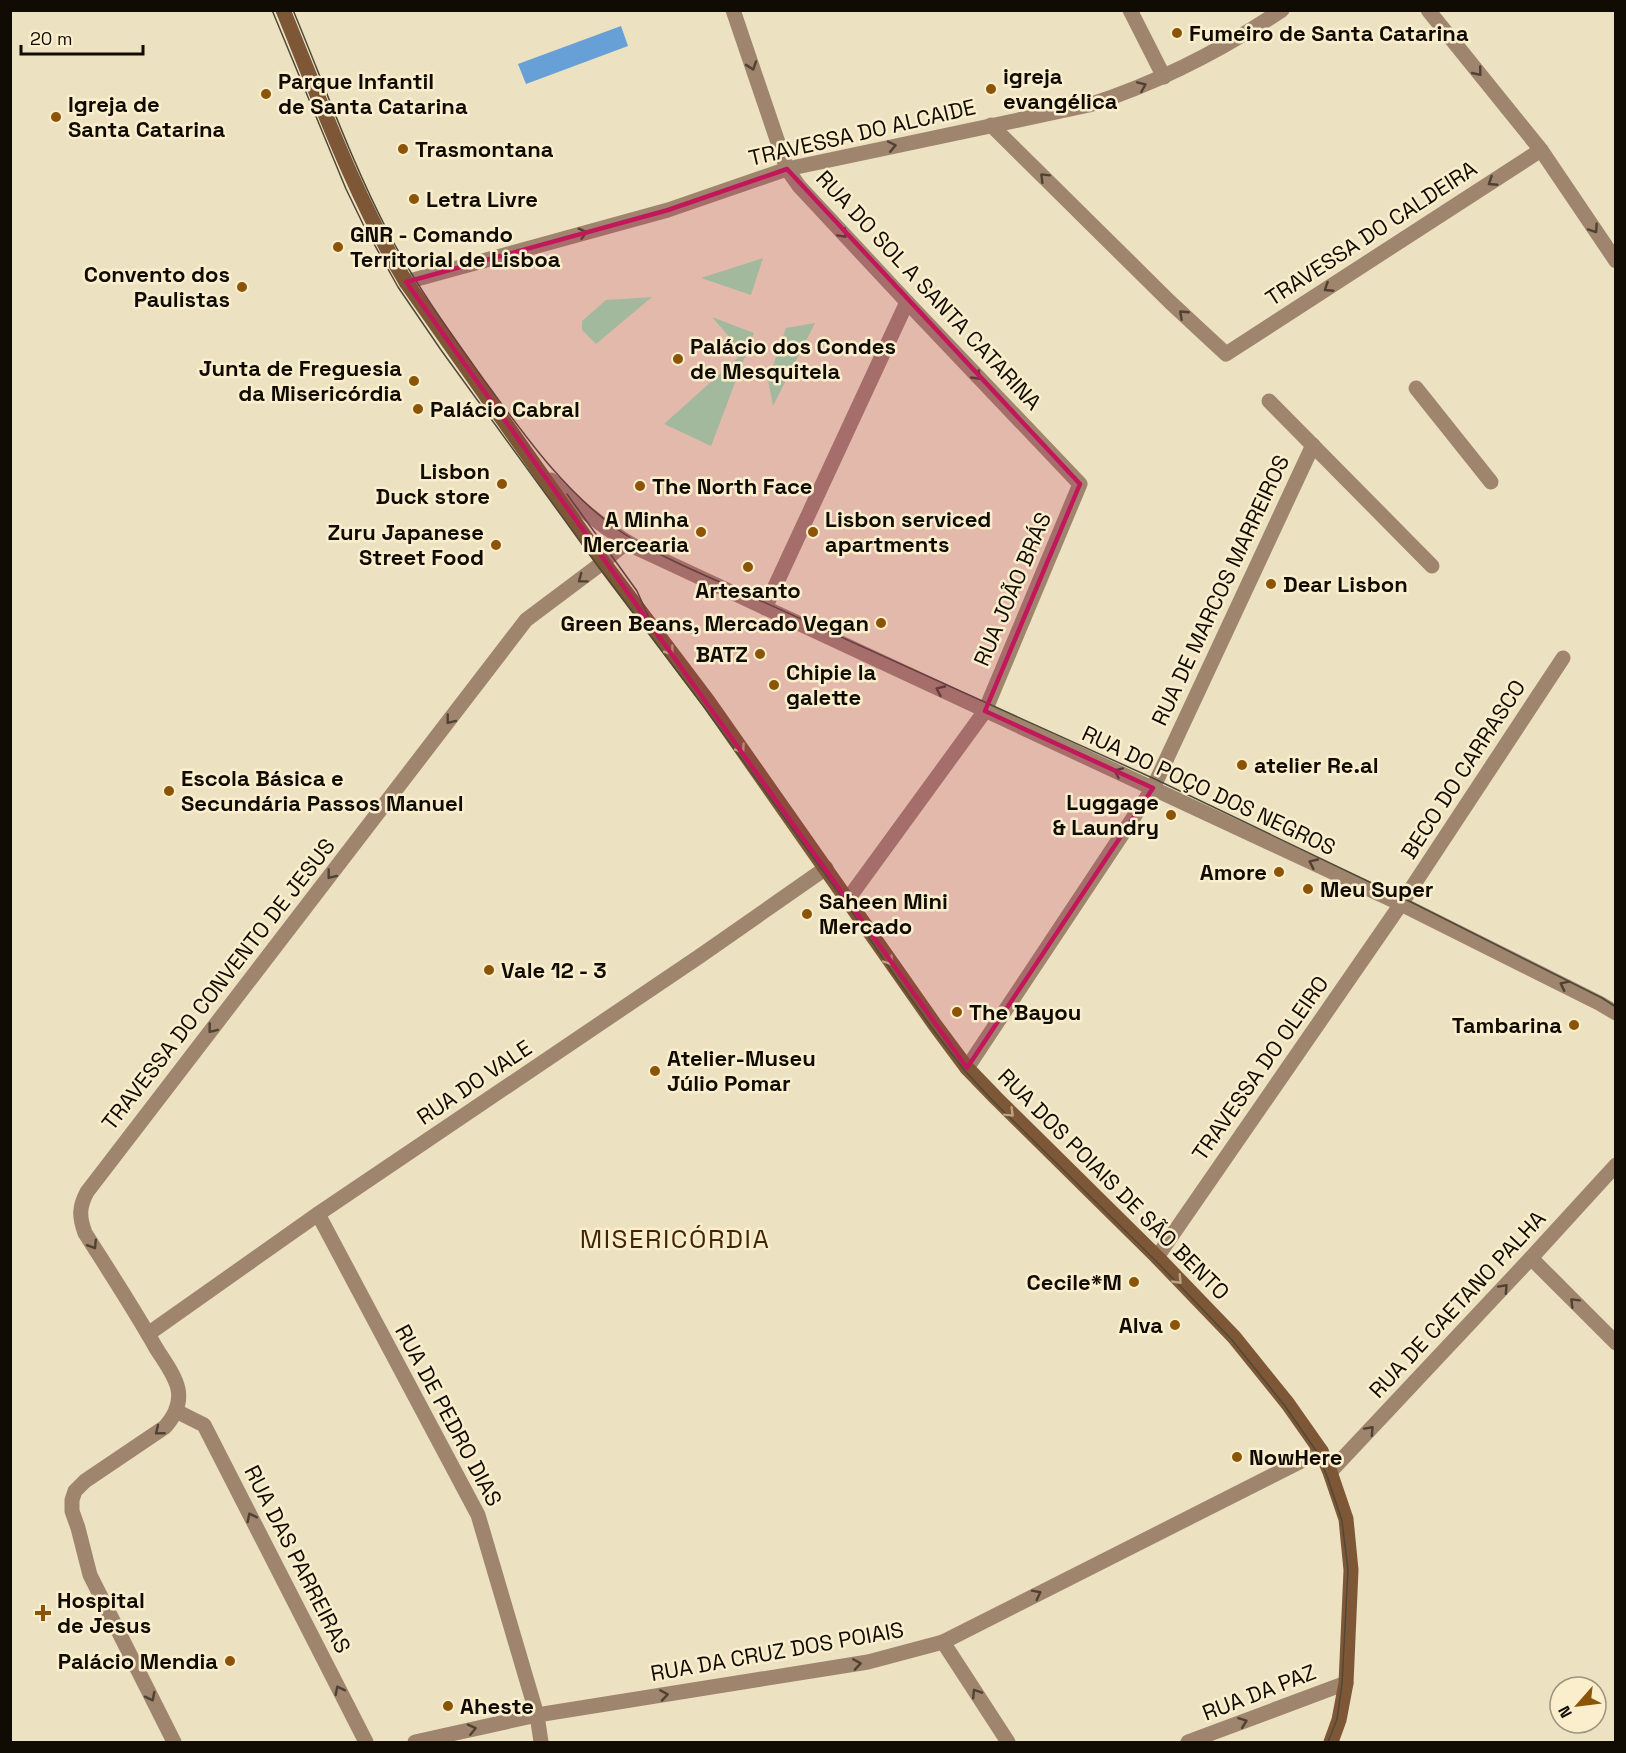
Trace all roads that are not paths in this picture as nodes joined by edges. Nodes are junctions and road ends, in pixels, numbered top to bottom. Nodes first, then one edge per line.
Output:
1 (283, 10) edge
2 (733, 10) edge
3 (1130, 10) edge
4 (1282, 10) edge
5 (1428, 10) edge
6 (1164, 77) junction
7 (991, 124) junction
8 (1542, 150) junction
9 (787, 169) junction
10 (1616, 261) edge
11 (406, 282) junction
12 (907, 302) junction
13 (1416, 388) dead end
14 (1269, 401) dead end
15 (1313, 445) junction
16 (525, 450) junction
17 (1491, 482) dead end
18 (1080, 484) joint
19 (627, 542) junction
20 (603, 562) junction
21 (1432, 566) dead end
22 (772, 611) junction
23 (1563, 658) dead end
24 (985, 711) junction
25 (1153, 788) junction
26 (826, 868) junction
27 (848, 899) junction
28 (1401, 904) junction
29 (1616, 1013) edge
30 (967, 1068) junction
31 (1616, 1165) edge
32 (318, 1214) junction
33 (1157, 1257) junction
34 (1531, 1258) junction
35 (148, 1334) junction
36 (1616, 1343) edge
37 (176, 1411) junction
38 (1321, 1451) junction
39 (1330, 1472) junction
40 (943, 1642) junction
41 (1346, 1683) junction
42 (537, 1715) junction
43 (174, 1743) edge
44 (366, 1743) edge
45 (415, 1743) edge
46 (541, 1743) edge
47 (1008, 1743) edge
48 (1188, 1743) edge
49 (1331, 1743) edge

1 - 11 street, RUA DOS POIAIS DE SÃO BENTO
2 -> 9 street, RUA DO SOL A SANTA CATARINA
3 - 6 street
4 - 6 street, TRAVESSA DO ALCAIDE
5 -> 8 street
7 -> 6 street, TRAVESSA DO ALCAIDE
8 -> 7 street, TRAVESSA DO CALDEIRA
9 -> 7 street, TRAVESSA DO ALCAIDE
8 -> 10 street
11 -> 9 street, TRAVESSA DO ALCAIDE
9 -> 12 street, RUA DO SOL A SANTA CATARINA
11 - 16 street, RUA DOS POIAIS DE SÃO BENTO
12 -> 18 street, RUA DO SOL A SANTA CATARINA
12 - 22 street
13 - 17 street
14 - 15 street
15 - 21 street
15 - 25 street, RUA DE MARCOS MARREIROS
16 - 19 street, RUA DO POÇO DOS NEGROS
16 - 20 street, RUA DOS POIAIS DE SÃO BENTO
18 - 24 street, RUA JOÃO BRÁS
19 - 20 street, TRAVESSA DO CONVENTO DE JESUS
19 - 22 street, RUA DO POÇO DOS NEGROS
20 -> 26 street, RUA DOS POIAIS DE SÃO BENTO
20 -> 35 street, TRAVESSA DO CONVENTO DE JESUS
24 -> 22 street, RUA DO POÇO DOS NEGROS
23 - 28 street, BECO DO CARRASCO
25 -> 24 street, RUA DO POÇO DOS NEGROS
24 - 27 street, RUA JOÃO BRÁS
28 -> 25 street, RUA DO POÇO DOS NEGROS
25 - 30 street, RUA DE MARCOS MARREIROS
26 - 27 street, RUA DOS POIAIS DE SÃO BENTO
26 - 32 street, RUA DO VALE
27 -> 30 street, RUA DOS POIAIS DE SÃO BENTO
29 -> 28 street, RUA DO POÇO DOS NEGROS
28 - 33 street, TRAVESSA DO OLEIRO
30 -> 33 street, RUA DOS POIAIS DE SÃO BENTO
31 - 34 street, RUA DE CAETANO PALHA
32 - 35 street, RUA DO VALE
32 - 42 street, RUA DE PEDRO DIAS
33 -> 38 street, RUA DOS POIAIS DE SÃO BENTO
36 -> 34 street
39 -> 34 street, RUA DE CAETANO PALHA
35 - 37 street
37 -> 43 street
44 -> 37 street, RUA DAS PARREIRAS
38 - 39 street, RUA DOS POIAIS DE SÃO BENTO
40 -> 38 street, RUA DA CRUZ DOS POIAIS
39 - 41 street, RUA DOS POIAIS DE SÃO BENTO
42 -> 40 street, RUA DA CRUZ DOS POIAIS
47 -> 40 street
48 -> 41 street, RUA DA PAZ
41 - 49 street, RUA DOS POIAIS DE SÃO BENTO
45 -> 42 street, RUA DA CRUZ DOS POIAIS
42 - 46 street, RUA DE PEDRO DIAS

